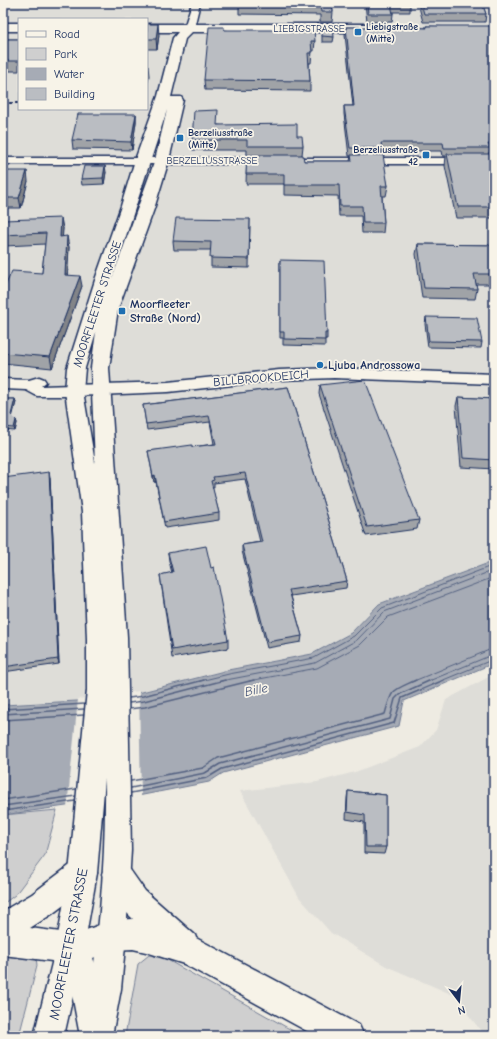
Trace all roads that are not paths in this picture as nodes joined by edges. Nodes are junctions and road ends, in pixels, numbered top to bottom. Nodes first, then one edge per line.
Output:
1 (196, 3) edge
2 (3, 27) edge
3 (18, 27) edge
4 (148, 28) edge
5 (189, 28) junction
6 (387, 28) edge
7 (142, 160) junction
8 (162, 160) junction
9 (3, 161) edge
10 (494, 162) edge
11 (494, 379) edge
12 (3, 384) edge
13 (74, 386) junction
14 (100, 389) junction
15 (107, 638) junction
16 (108, 688) junction
17 (84, 862) junction
18 (117, 862) junction
19 (3, 928) edge
20 (112, 935) junction
21 (3, 940) edge
22 (190, 951) junction
23 (70, 952) junction
24 (49, 1036) edge
25 (96, 1036) edge
26 (348, 1036) edge

1 - 5 street, MOORFLEETER STRASSE
2 - 3 main road
4 - 5 main road, LIEBIGSTRASSE
5 - 6 main road, LIEBIGSTRASSE
5 - 7 main road, MOORFLEETER STRASSE
5 - 8 main road, MOORFLEETER STRASSE
7 - 8 street, BERZELIUSSTRASSE
7 - 9 street, BERZELIUSSTRASSE
7 - 13 main road, MOORFLEETER STRASSE
8 - 10 street, BERZELIUSSTRASSE
8 - 14 main road, MOORFLEETER STRASSE
11 - 14 street, BILLBROOKDEICH
12 - 13 street, BILLBROOKDEICH
13 - 14 street, BILLBROOKDEICH
13 - 15 main road, MOORFLEETER STRASSE
14 - 15 main road, MOORFLEETER STRASSE
15 - 16 main road
16 - 17 main road, MOORFLEETER STRASSE
16 - 18 main road
17 - 19 highway
17 - 23 main road, MOORFLEETER STRASSE
18 - 20 main road
18 - 22 highway
20 - 22 highway
20 - 23 highway
20 - 25 main road
21 - 23 highway
22 - 26 highway
23 - 24 main road, MOORFLEETER STRASSE
23 - 25 highway

